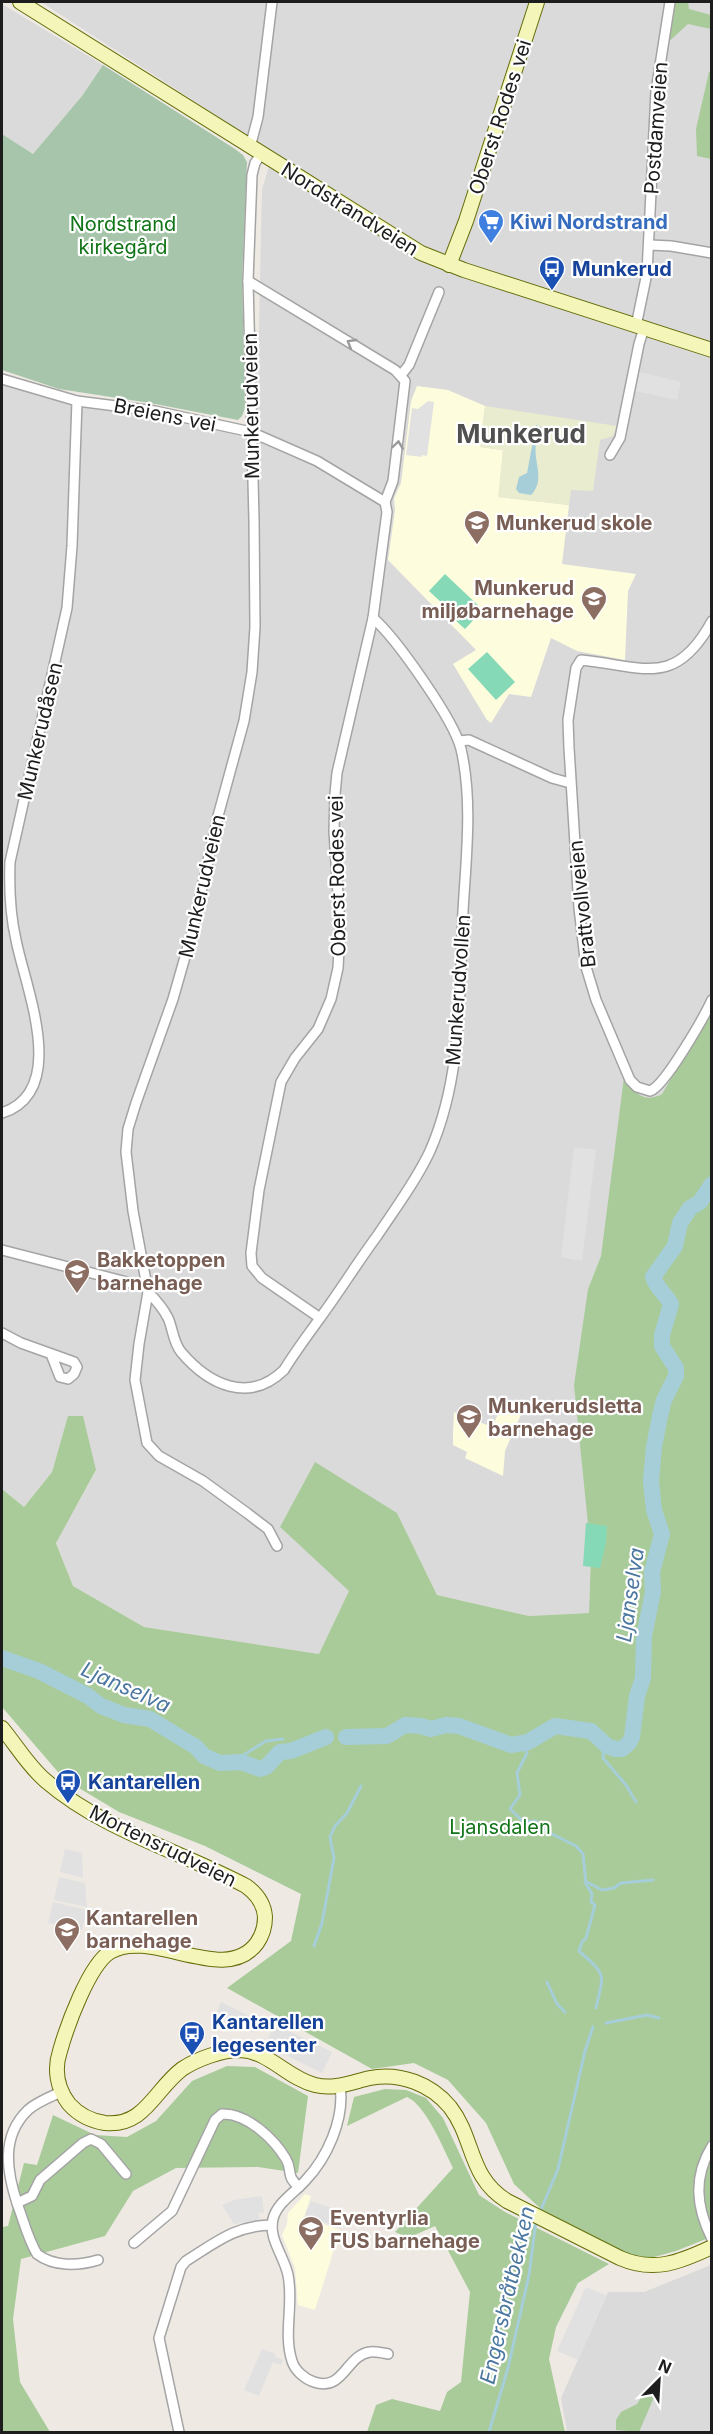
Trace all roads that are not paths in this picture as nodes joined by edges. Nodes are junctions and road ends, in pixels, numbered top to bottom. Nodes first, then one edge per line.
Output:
1 (20, 2) edge
2 (272, 2) edge
3 (537, 2) edge
4 (670, 2) edge
5 (40, 7) edge
6 (256, 150) junction
7 (650, 245) junction
8 (711, 253) edge
9 (449, 265) junction
10 (248, 281) junction
11 (438, 292) dead end
12 (640, 327) junction
13 (711, 350) edge
14 (401, 375) junction
15 (2, 379) edge
16 (77, 402) junction
17 (251, 432) junction
18 (610, 455) dead end
19 (385, 502) junction
20 (374, 618) junction
21 (711, 621) edge
22 (459, 741) junction
23 (570, 783) junction
24 (710, 1004) edge
25 (2, 1113) edge
26 (2, 1250) edge
27 (147, 1290) junction
28 (320, 1318) junction
29 (2, 1333) edge
30 (51, 1354) dead end
31 (277, 1546) dead end
32 (2, 1728) edge
33 (340, 2086) junction
34 (61, 2092) junction
35 (711, 2146) edge
36 (126, 2174) dead end
37 (299, 2187) junction
38 (17, 2203) junction
39 (272, 2225) junction
40 (711, 2239) edge
41 (134, 2243) dead end
42 (711, 2247) edge
43 (98, 2260) dead end
44 (388, 2354) dead end
45 (179, 2433) edge

1 - 5 street, Nordstrandveien
2 - 6 street, Munkerudveien
3 - 9 street, Oberst Rodes vei
4 - 7 street, Postdamveien
5 - 6 street, Nordstrandveien
6 - 9 street, Nordstrandveien
6 - 10 street, Munkerudveien
7 - 8 street
7 - 12 street, Postdamveien
9 - 12 street, Nordstrandveien
14 -> 10 street
10 - 17 street, Munkerudveien
11 - 14 street
12 - 13 street, Nordstrandveien
12 - 18 street, Postdamveien
19 -> 14 street, Oberst Rodes vei
15 - 16 street, Breiens vei
16 - 17 street, Breiens vei
16 - 25 street, Munkerudåsen
17 - 19 street, Breiens vei
17 - 27 street, Munkerudveien
19 - 20 street, Oberst Rodes vei
20 - 22 street, Munkerudvollen
20 - 28 street, Oberst Rodes vei
21 - 23 street, Brattvollveien
22 - 23 street
22 - 28 street, Munkerudvollen
23 - 24 street, Brattvollveien
26 - 27 street
27 - 28 street, Munkerudvollen
27 - 31 street, Munkerudveien
29 - 30 street
32 - 34 street, Mortensrudveien
33 - 34 street
33 - 37 street
33 - 42 street
34 - 38 street
35 - 40 street
36 - 38 street
37 - 39 street
37 - 41 street
38 - 43 street
39 - 44 street
39 - 45 street

